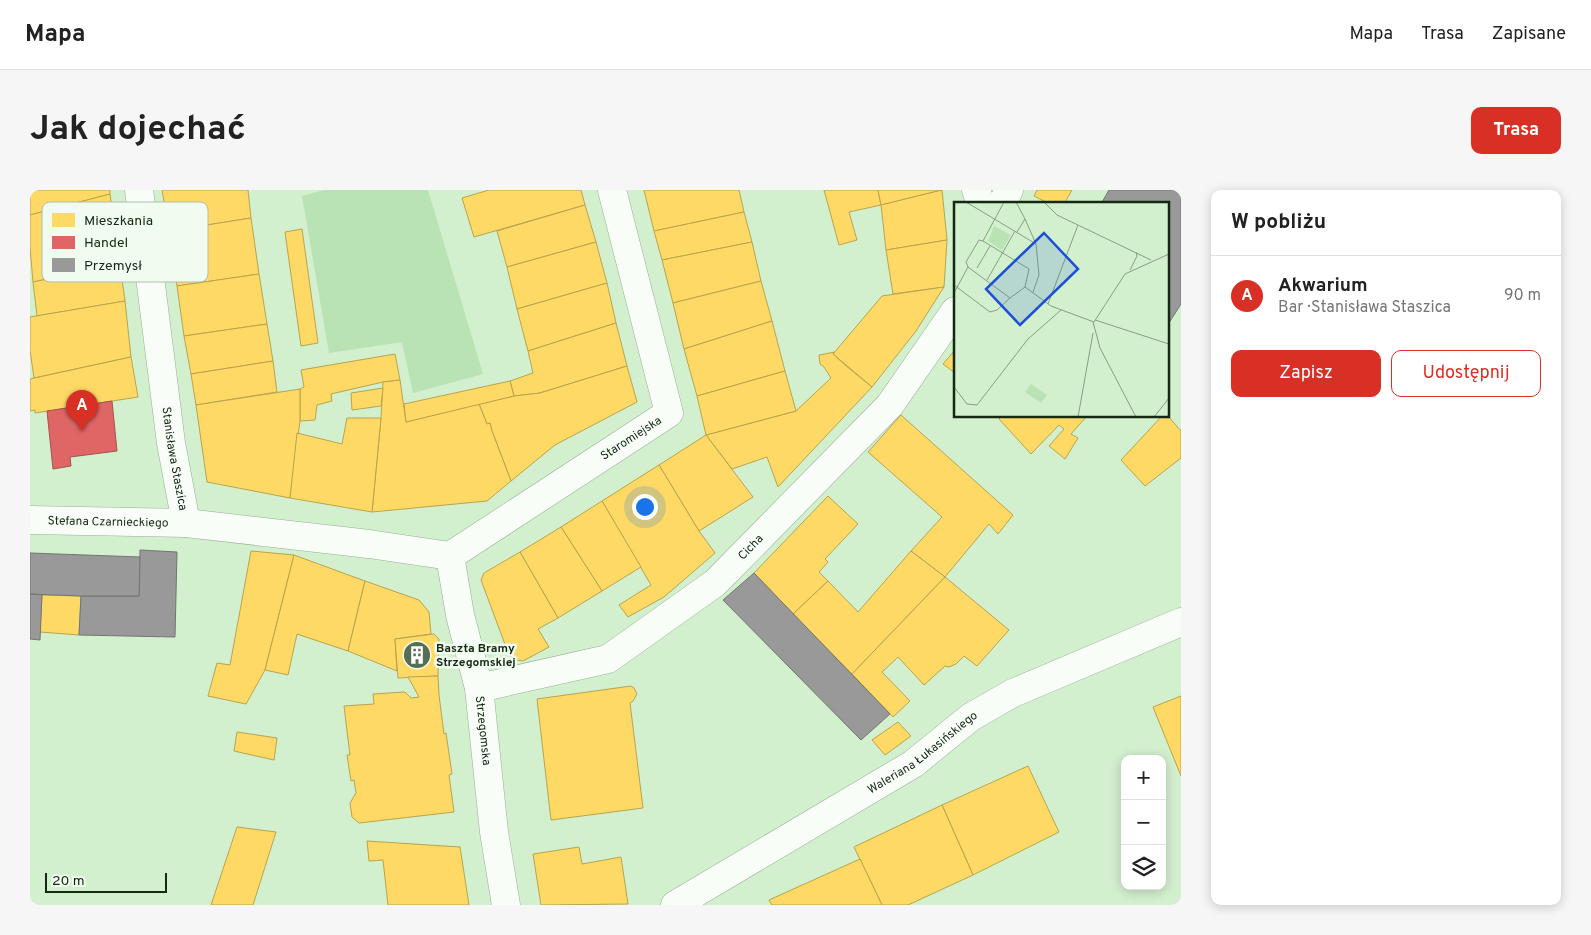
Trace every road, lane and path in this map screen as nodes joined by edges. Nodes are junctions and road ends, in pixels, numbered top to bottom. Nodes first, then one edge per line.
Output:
1 (612, 190) edge
2 (976, 190) edge
3 (1009, 190) edge
4 (980, 202) edge
5 (1003, 202) edge
6 (151, 282) edge
7 (954, 312) edge
8 (30, 520) edge
9 (186, 523) junction
10 (450, 556) junction
11 (1181, 622) edge
12 (479, 688) junction
13 (506, 905) edge
14 (675, 905) edge

1 - 10 street, Staromiejska
2 - 4 street
3 - 5 street
6 - 9 street, Stanisława Staszica
7 - 12 street, Cicha
8 - 9 street, Stefana Czarnieckiego
9 - 10 street, Stanisława Staszica
10 - 12 street, Strzegomska
11 - 14 street, Waleriana Łukasińskiego
12 - 13 street, Strzegomska

